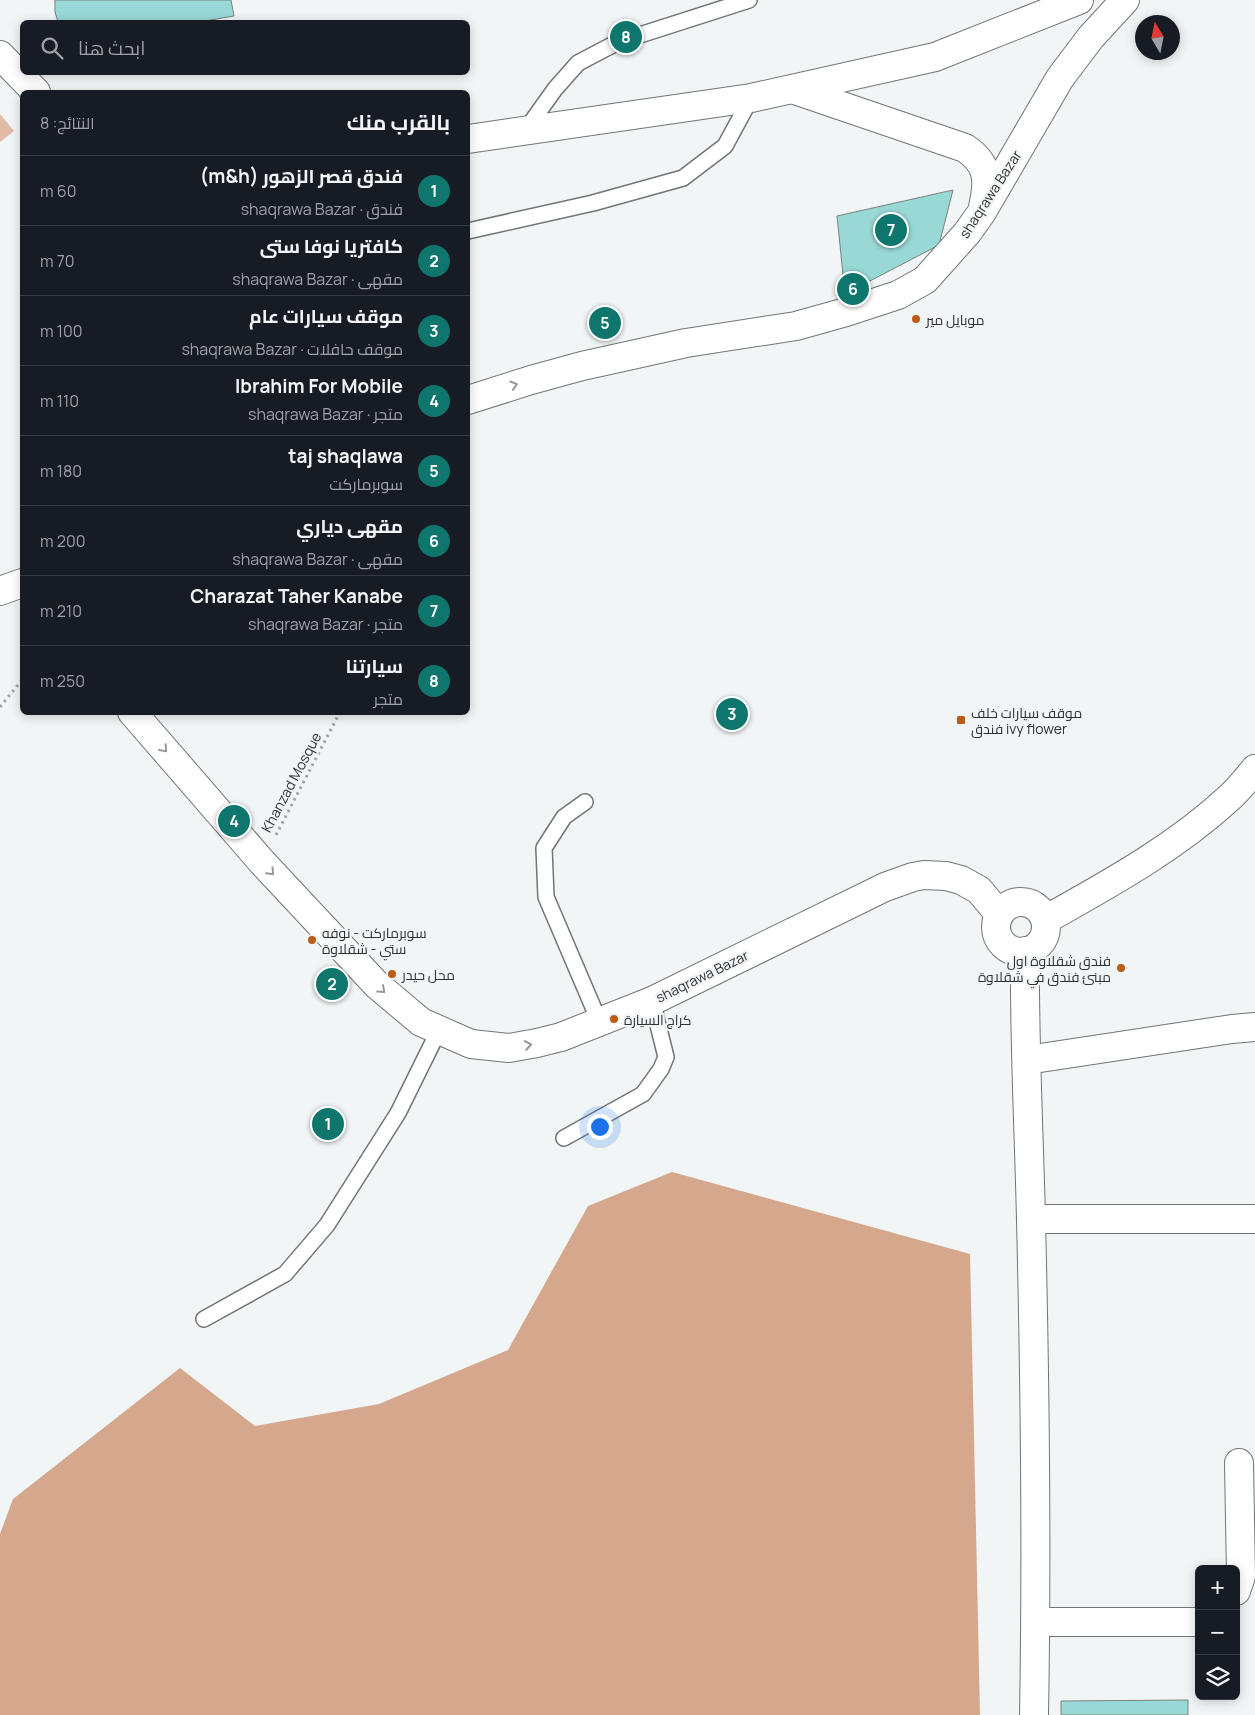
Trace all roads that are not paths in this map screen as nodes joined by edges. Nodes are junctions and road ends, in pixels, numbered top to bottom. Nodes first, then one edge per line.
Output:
1 (749, 0) edge
2 (1125, 0) edge
3 (1068, 5) edge
4 (1091, 37) junction
5 (0, 55) edge
6 (792, 88) junction
7 (34, 90) edge
8 (751, 98) junction
9 (525, 131) junction
10 (470, 139) edge
11 (982, 212) junction
12 (470, 231) edge
13 (470, 399) edge
14 (135, 715) edge
15 (1255, 770) edge
16 (585, 802) dead end
17 (1000, 914) junction
18 (1045, 920) junction
19 (1025, 951) junction
20 (652, 1001) junction
21 (599, 1022) junction
22 (1255, 1027) edge
23 (439, 1030) junction
24 (1027, 1060) junction
25 (564, 1138) dead end
26 (1031, 1219) junction
27 (1255, 1219) edge
28 (204, 1318) dead end
29 (1239, 1463) dead end
30 (1240, 1581) edge
31 (1036, 1622) junction
32 (1195, 1622) edge
33 (1034, 1715) edge

1 - 9 lane
2 - 4 street, shaqrawa Bazar
3 - 4 street
3 - 6 street
4 - 11 street, shaqrawa Bazar
5 - 7 street
6 - 8 street
6 - 11 street
8 - 9 street
8 - 12 lane
9 - 10 street
13 -> 11 street, shaqrawa Bazar
14 -> 23 street, shaqrawa Bazar
15 - 18 street
16 - 21 lane
17 - 18 street
17 - 19 street
17 - 20 street, shaqrawa Bazar
18 - 19 street
19 - 24 street
20 - 21 street, shaqrawa Bazar
20 - 25 lane
23 -> 21 street, shaqrawa Bazar
22 - 24 street
23 - 28 lane
24 - 26 street
26 - 27 street
26 - 31 street
29 - 30 street
31 - 32 street
31 - 33 street

